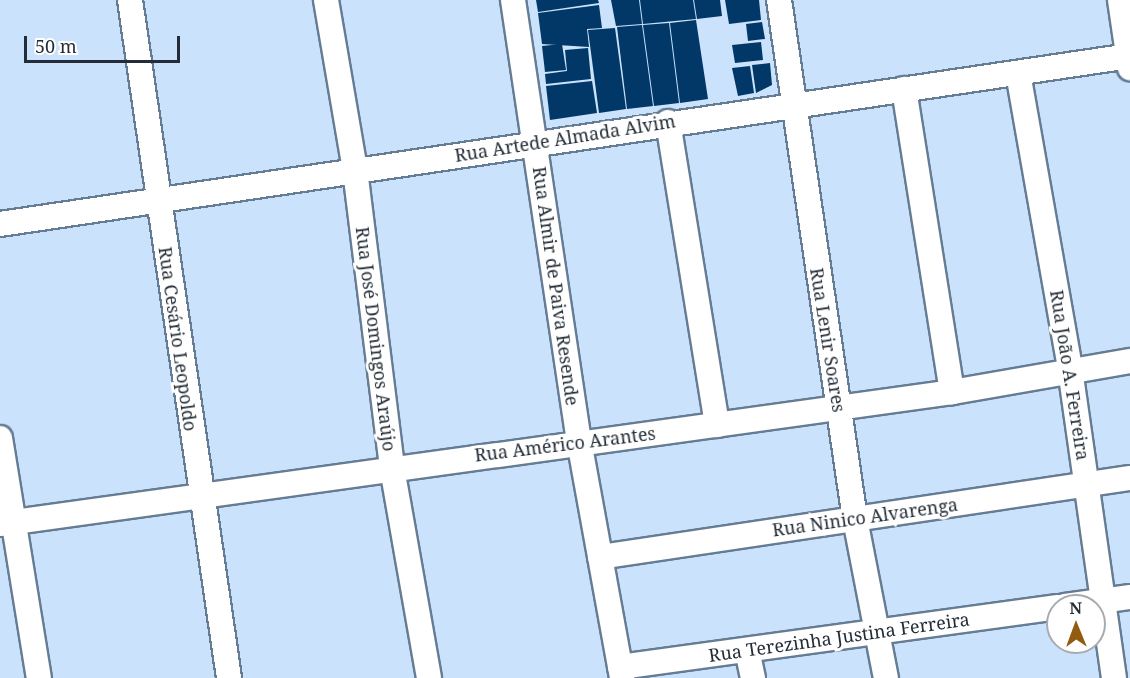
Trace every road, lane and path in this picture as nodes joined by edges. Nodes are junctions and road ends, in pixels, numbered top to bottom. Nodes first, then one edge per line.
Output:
1 (130, 0) edge
2 (326, 0) edge
3 (513, 0) edge
4 (779, 0) edge
5 (1120, 0) edge
6 (1129, 60) edge
7 (1018, 73) junction
8 (904, 89) junction
9 (793, 105) junction
10 (668, 123) junction
11 (535, 144) junction
12 (355, 170) junction
13 (160, 201) junction
14 (0, 224) edge
15 (1130, 361) edge
16 (1070, 369) junction
17 (952, 392) junction
18 (838, 408) junction
19 (717, 425) junction
20 (0, 438) edge
21 (579, 441) junction
22 (392, 468) junction
23 (1130, 478) edge
24 (1087, 485) junction
25 (198, 494) junction
26 (855, 519) junction
27 (7, 523) edge
28 (600, 557) junction
29 (1102, 594) edge
30 (1130, 597) edge
31 (1106, 600) edge
32 (1046, 609) edge
33 (1106, 621) edge
34 (876, 634) junction
35 (747, 650) junction
36 (621, 672) edge
37 (39, 678) edge
38 (229, 678) edge
39 (429, 678) edge
40 (753, 678) edge
41 (886, 678) edge
42 (1114, 678) edge

1 - 13 street, Rua Cesário Leopoldo
2 - 12 street, Rua José Domingos Araújo
3 - 11 street, Rua Almir de Paiva Resende
4 - 9 street, Rua Lenir Soares
5 - 6 street
6 - 7 street, Rua Artede Almada Alvim
7 - 8 street, Rua Artede Almada Alvim
7 - 16 street, Rua João A. Ferreira
8 - 9 street, Rua Artede Almada Alvim
8 - 17 street
9 - 10 street, Rua Artede Almada Alvim
9 - 18 street, Rua Lenir Soares
10 - 11 street, Rua Artede Almada Alvim
10 - 19 street
11 - 12 street, Rua Artede Almada Alvim
11 - 21 street, Rua Almir de Paiva Resende
12 - 13 street, Rua Artede Almada Alvim
12 - 22 street, Rua José Domingos Araújo
13 - 14 street, Rua Artede Almada Alvim
13 - 25 street, Rua Cesário Leopoldo
15 - 16 street, Rua Américo Arantes
16 - 17 street, Rua Américo Arantes
16 - 24 street, Rua João A. Ferreira
17 - 18 street, Rua Américo Arantes
18 - 19 street, Rua Américo Arantes
18 - 26 street, Rua Lenir Soares
19 - 21 street, Rua Américo Arantes
20 - 27 street
21 - 22 street, Rua Américo Arantes
21 - 28 street, Rua Almir de Paiva Resende
22 - 25 street, Rua Américo Arantes
22 - 39 street, Rua José Domingos Araújo
23 - 24 street, Rua Ninico Alvarenga
24 - 26 street, Rua Ninico Alvarenga
24 - 29 street, Rua João A. Ferreira
25 - 27 street, Rua Américo Arantes
25 - 38 street, Rua Cesário Leopoldo
26 - 28 street, Rua Ninico Alvarenga
26 - 34 street, Rua Lenir Soares
27 - 37 street
28 - 36 street, Rua Almir de Paiva Resende
30 - 31 street
32 - 34 street, Rua Terezinha Justina Ferreira
33 - 42 street, Rua João A. Ferreira
34 - 35 street, Rua Terezinha Justina Ferreira
34 - 41 street, Rua Lenir Soares
35 - 36 street, Rua Terezinha Justina Ferreira
35 - 40 street

